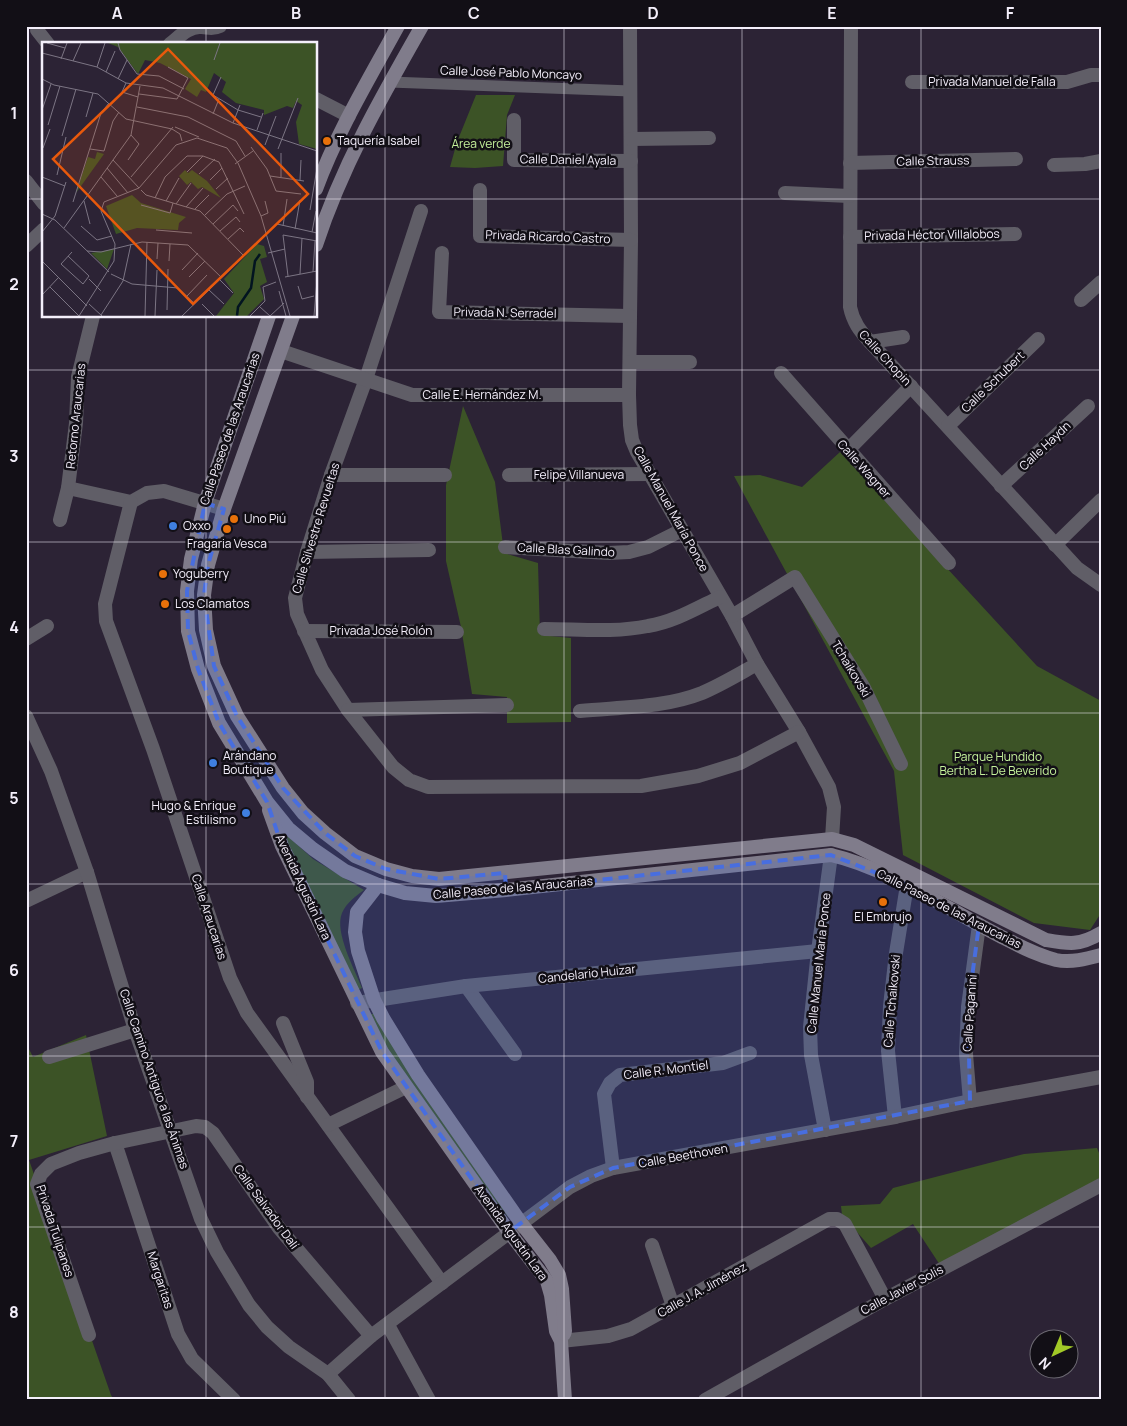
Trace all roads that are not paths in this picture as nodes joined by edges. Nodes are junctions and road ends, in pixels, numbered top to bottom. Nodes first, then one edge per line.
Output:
1 (220, 26) edge
2 (398, 26) edge
3 (422, 26) edge
4 (630, 26) edge
5 (851, 26) edge
6 (37, 30) dead end
7 (46, 42) edge
8 (173, 42) edge
9 (1101, 75) edge
10 (390, 82) junction
11 (912, 82) dead end
12 (631, 91) junction
13 (318, 100) edge
14 (348, 116) junction
15 (514, 120) dead end
16 (709, 138) dead end
17 (631, 139) junction
18 (1016, 159) dead end
19 (631, 161) junction
20 (1101, 161) edge
21 (850, 163) junction
22 (1054, 165) dead end
23 (26, 181) edge
24 (318, 185) edge
25 (480, 190) dead end
26 (785, 193) dead end
27 (849, 196) junction
28 (42, 201) edge
29 (421, 211) dead end
30 (42, 231) edge
31 (1015, 234) dead end
32 (850, 237) junction
33 (318, 238) edge
34 (631, 240) junction
35 (26, 246) edge
36 (442, 253) dead end
37 (1101, 282) edge
38 (1081, 300) dead end
39 (630, 316) junction
40 (93, 318) edge
41 (268, 318) edge
42 (292, 318) edge
43 (903, 337) dead end
44 (1038, 339) dead end
45 (870, 342) junction
46 (281, 351) junction
47 (630, 362) junction
48 (690, 362) dead end
49 (781, 373) dead end
50 (366, 379) junction
51 (911, 386) junction
52 (629, 395) junction
53 (1088, 406) dead end
54 (948, 426) junction
55 (848, 450) junction
56 (650, 474) junction
57 (331, 475) junction
58 (445, 475) dead end
59 (509, 475) dead end
60 (1002, 486) junction
61 (68, 488) junction
62 (1101, 500) edge
63 (131, 502) junction
64 (204, 503) junction
65 (224, 509) junction
66 (60, 520) dead end
67 (682, 530) junction
68 (1055, 545) junction
69 (506, 547) dead end
70 (429, 550) dead end
71 (307, 552) junction
72 (949, 563) dead end
73 (1101, 585) edge
74 (720, 596) junction
75 (732, 616) junction
76 (47, 626) dead end
77 (544, 629) dead end
78 (304, 631) junction
79 (457, 632) dead end
80 (26, 639) edge
81 (757, 664) junction
82 (507, 705) dead end
83 (348, 710) junction
84 (580, 710) dead end
85 (28, 723) edge
86 (799, 732) junction
87 (901, 764) dead end
88 (267, 802) junction
89 (832, 839) junction
90 (831, 855) junction
91 (87, 872) junction
92 (505, 872) junction
93 (378, 885) junction
94 (907, 885) junction
95 (506, 890) junction
96 (26, 900) edge
97 (979, 925) junction
98 (1101, 933) edge
99 (818, 951) junction
100 (1101, 955) edge
101 (466, 986) junction
102 (374, 1000) junction
103 (357, 1003) junction
104 (283, 1023) dead end
105 (135, 1030) junction
106 (750, 1053) dead end
107 (515, 1054) dead end
108 (49, 1057) dead end
109 (1101, 1077) edge
110 (406, 1088) junction
111 (307, 1097) junction
112 (970, 1101) junction
113 (895, 1118) junction
114 (328, 1125) junction
115 (825, 1130) junction
116 (171, 1131) junction
117 (115, 1142) junction
118 (613, 1168) junction
119 (1101, 1185) edge
120 (522, 1223) junction
121 (509, 1232) junction
122 (652, 1245) dead end
123 (442, 1282) junction
124 (885, 1299) junction
125 (673, 1306) junction
126 (388, 1325) junction
127 (89, 1335) dead end
128 (371, 1336) junction
129 (561, 1341) junction
130 (328, 1374) junction
131 (234, 1400) edge
132 (349, 1400) edge
133 (429, 1400) edge
134 (565, 1400) edge
135 (706, 1400) edge

1 - 8 street
2 - 14 main road
3 - 10 main road
4 - 12 street, Calle Manuel María Ponce
5 - 21 street, Calle Chopin
6 - 7 street
9 - 11 street, Privada Manuel de Falla
10 - 12 street, Calle José Pablo Moncayo
10 - 33 main road
12 - 17 street, Calle Manuel María Ponce
13 - 14 street
14 - 24 main road
15 - 19 street, Calle Daniel Ayala
16 - 17 street
17 - 19 street, Calle Manuel María Ponce
18 - 21 street, Calle Strauss
19 - 34 street, Calle Manuel María Ponce
20 - 22 street
21 - 27 street, Calle Chopin
23 - 28 street
25 - 34 street, Privada Ricardo Castro
26 - 27 street
27 - 32 street, Calle Chopin
29 - 50 street, Calle Silvestre Revueltas
30 - 35 street
31 - 32 street, Privada Héctor Villalobos
32 - 45 street, Calle Chopin
34 - 39 street, Calle Manuel María Ponce
36 - 39 street, Privada N. Serradel
37 - 38 street
39 - 47 street, Calle Manuel María Ponce
40 - 61 street, Retorno Araucarias
41 - 64 main road, Calle Paseo de las Araucarias
42 - 46 main road, Calle Paseo de las Araucarias
43 - 45 street
44 - 54 street, Calle Schubert
45 - 51 street, Calle Chopin
46 - 50 street, Calle E. Hernández M.
46 - 65 main road, Calle Paseo de las Araucarias
47 - 48 street
47 - 52 street, Calle Manuel María Ponce
49 - 55 street, Calle Wagner
50 - 52 street, Calle E. Hernández M.
50 - 57 street, Calle Silvestre Revueltas
51 - 54 street, Calle Chopin
51 - 55 street
52 - 56 street, Calle Manuel María Ponce
53 - 60 street, Calle Haydn
54 - 60 street, Calle Chopin
55 - 72 street, Calle Wagner
56 - 59 street, Felipe Villanueva
56 - 67 street, Calle Manuel María Ponce
57 - 58 street
57 - 71 street, Calle Silvestre Revueltas
60 - 68 street, Calle Chopin
61 - 63 street
61 - 66 street, Retorno Araucarias
62 - 68 street
63 - 64 street
63 - 111 street, Calle Araucarias
64 - 65 street
64 - 88 main road, Calle Paseo de las Araucarias
65 - 92 main road, Calle Paseo de las Araucarias
67 - 69 street, Calle Blas Galindo
67 - 74 street, Calle Manuel María Ponce
68 - 73 street, Calle Chopin
70 - 71 street
71 - 78 street, Calle Silvestre Revueltas
74 - 75 street, Calle Manuel María Ponce
74 - 77 street
75 - 81 street, Calle Manuel María Ponce
75 - 87 street, Tchaikovski
76 - 80 street
78 - 79 street, Privada José Rolón
78 - 83 street, Calle Silvestre Revueltas
81 - 84 street
81 - 86 street, Calle Manuel María Ponce
82 - 83 street
83 - 86 street, Calle Silvestre Revueltas
85 - 91 street, Calle Camino Antiguo a las Ánimas
86 - 89 street, Calle Manuel María Ponce
88 - 93 main road, Calle Paseo de las Araucarias
88 - 103 main road, Avenida Agustín Lara
89 - 92 main road, Calle Paseo de las Araucarias
89 - 98 main road, Calle Paseo de las Araucarias
90 - 94 main road, Calle Paseo de las Araucarias
90 - 95 main road, Calle Paseo de las Araucarias
90 - 99 street, Calle Manuel María Ponce
91 - 96 street
91 - 105 street, Calle Camino Antiguo a las Ánimas
92 - 95 main road
93 - 95 main road, Calle Paseo de las Araucarias
93 - 102 main road, Avenida Agustín Lara
94 - 97 main road, Calle Paseo de las Araucarias
94 - 113 street, Calle Tchaikovski
97 - 100 main road, Calle Paseo de las Araucarias
97 - 112 street, Calle Paganini
99 - 101 street, Candelario Huizar
99 - 115 street, Calle Manuel María Ponce
101 - 102 street, Candelario Huizar
101 - 107 street
102 - 103 street, Candelario Huizar
102 - 120 main road, Avenida Agustín Lara
103 - 110 main road, Avenida Agustín Lara
104 - 111 street
105 - 108 street
105 - 116 street, Calle Camino Antiguo a las Ánimas
106 - 118 street, Calle R. Montiel
109 - 112 street, Calle Beethoven
110 - 114 street
110 - 121 main road, Avenida Agustín Lara
111 - 114 street, Calle Araucarias
112 - 113 street, Calle Beethoven
113 - 115 street, Calle Beethoven
114 - 123 street, Calle Araucarias
115 - 118 street, Calle Beethoven
116 - 117 street, Privada Tulipanes
116 - 128 street, Calle Salvador Dalí
116 - 130 street, Calle Camino Antiguo a las Ánimas
117 - 127 street, Privada Tulipanes
117 - 131 street, Margaritas
118 - 120 street, Calle Beethoven
119 - 124 street, Calle Javier Solís
120 - 121 street, Calle Beethoven
120 - 129 main road, Avenida Agustín Lara
121 - 123 street, Calle Beethoven
121 - 129 main road, Avenida Agustín Lara
122 - 125 street
123 - 126 street, Calle Beethoven
124 - 125 street, Calle J. A. Jiménez
124 - 135 street, Calle Javier Solís
125 - 129 street, Calle J. A. Jiménez
126 - 128 street, Calle Beethoven
126 - 133 street
128 - 130 street, Calle Beethoven
129 - 134 main road
130 - 132 street, Calle Camino Antiguo a las Ánimas

